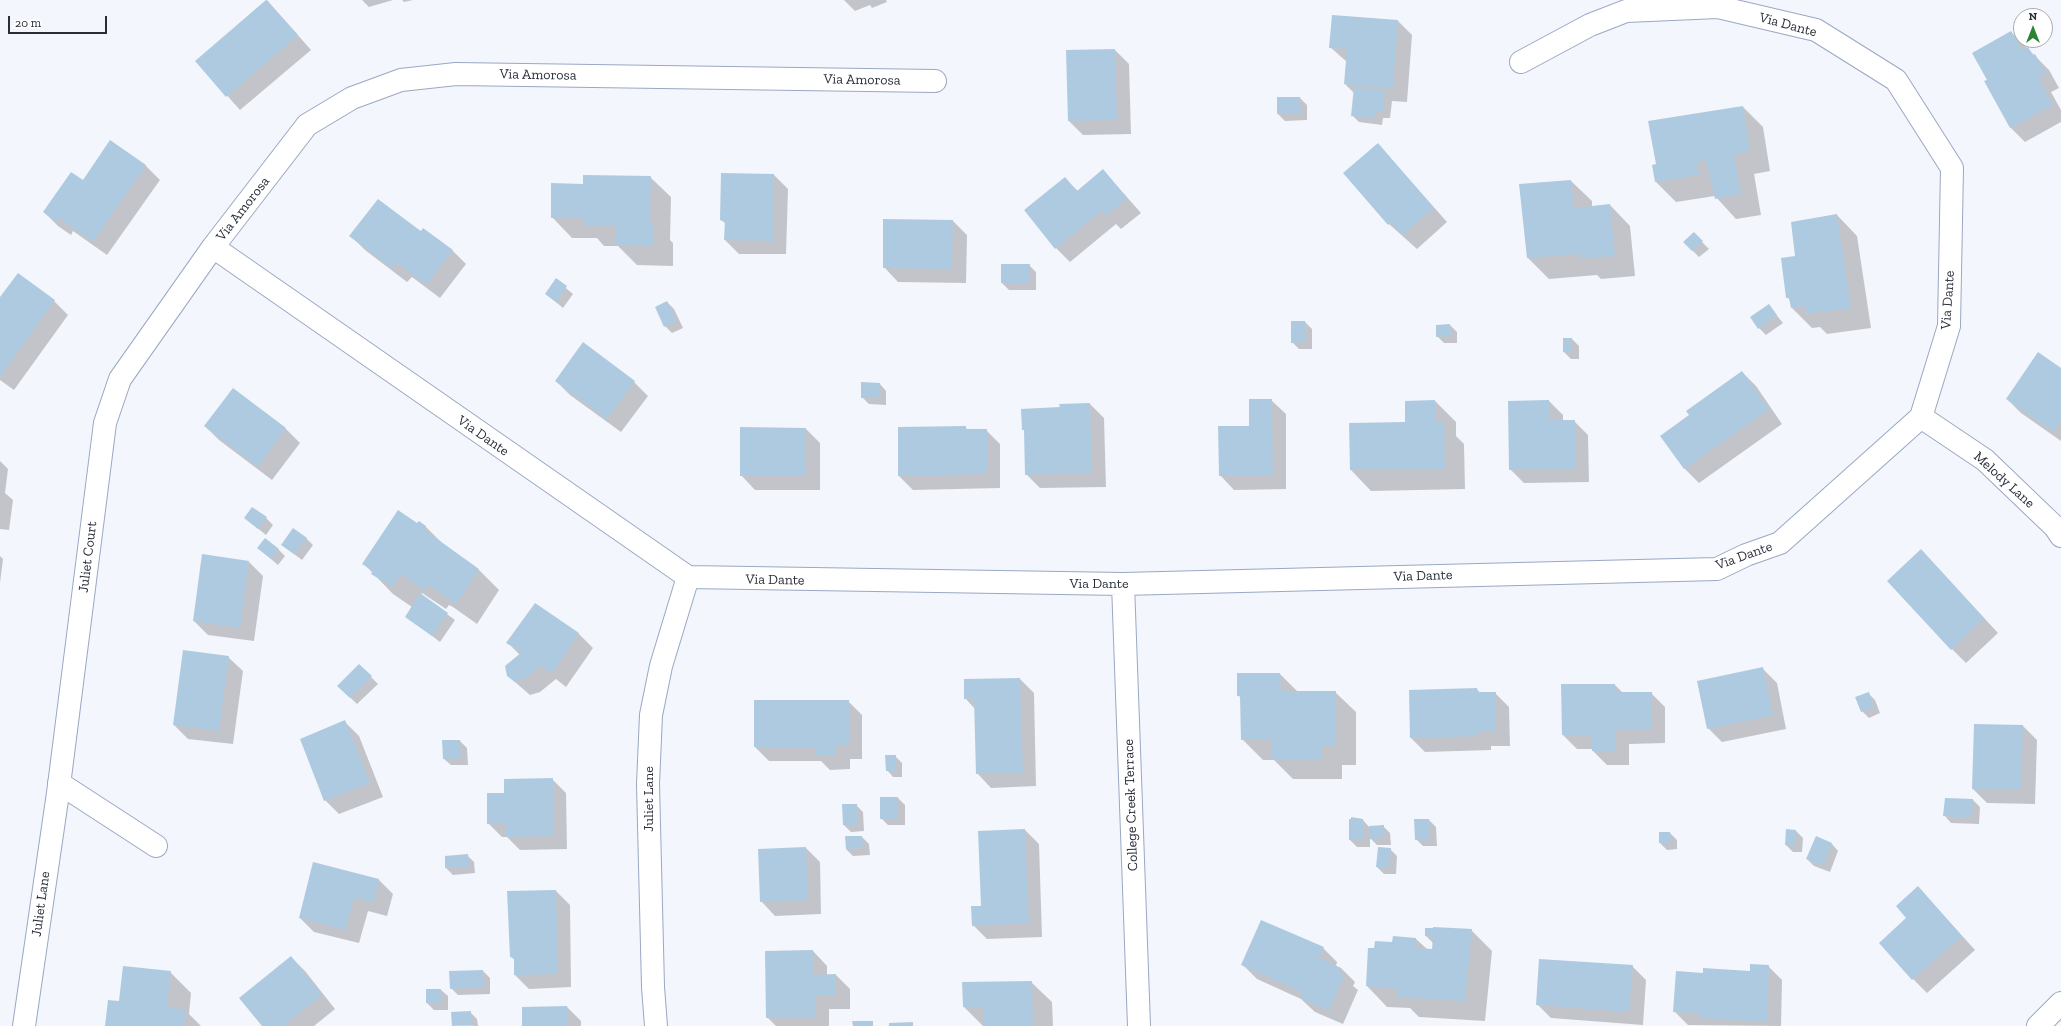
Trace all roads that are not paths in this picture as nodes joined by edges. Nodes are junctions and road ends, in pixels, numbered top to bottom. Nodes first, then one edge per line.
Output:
1 (1521, 62) dead end
2 (935, 81) dead end
3 (213, 247) junction
4 (1921, 417) junction
5 (2061, 536) edge
6 (688, 577) junction
7 (1123, 584) junction
8 (59, 783) junction
9 (156, 846) dead end
10 (2061, 1003) edge
11 (24, 1026) edge
12 (656, 1026) edge
13 (1139, 1026) edge
14 (2038, 1026) edge

1 - 4 street, Via Dante
2 - 3 street, Via Amorosa
3 - 6 street, Via Dante
3 - 8 street, Juliet Court
4 - 5 street, Melody Lane
4 - 7 street, Via Dante
6 - 7 street, Via Dante
6 - 12 street, Juliet Lane
7 - 13 street, College Creek Terrace
8 - 9 street
8 - 11 street, Juliet Lane
10 - 14 street

